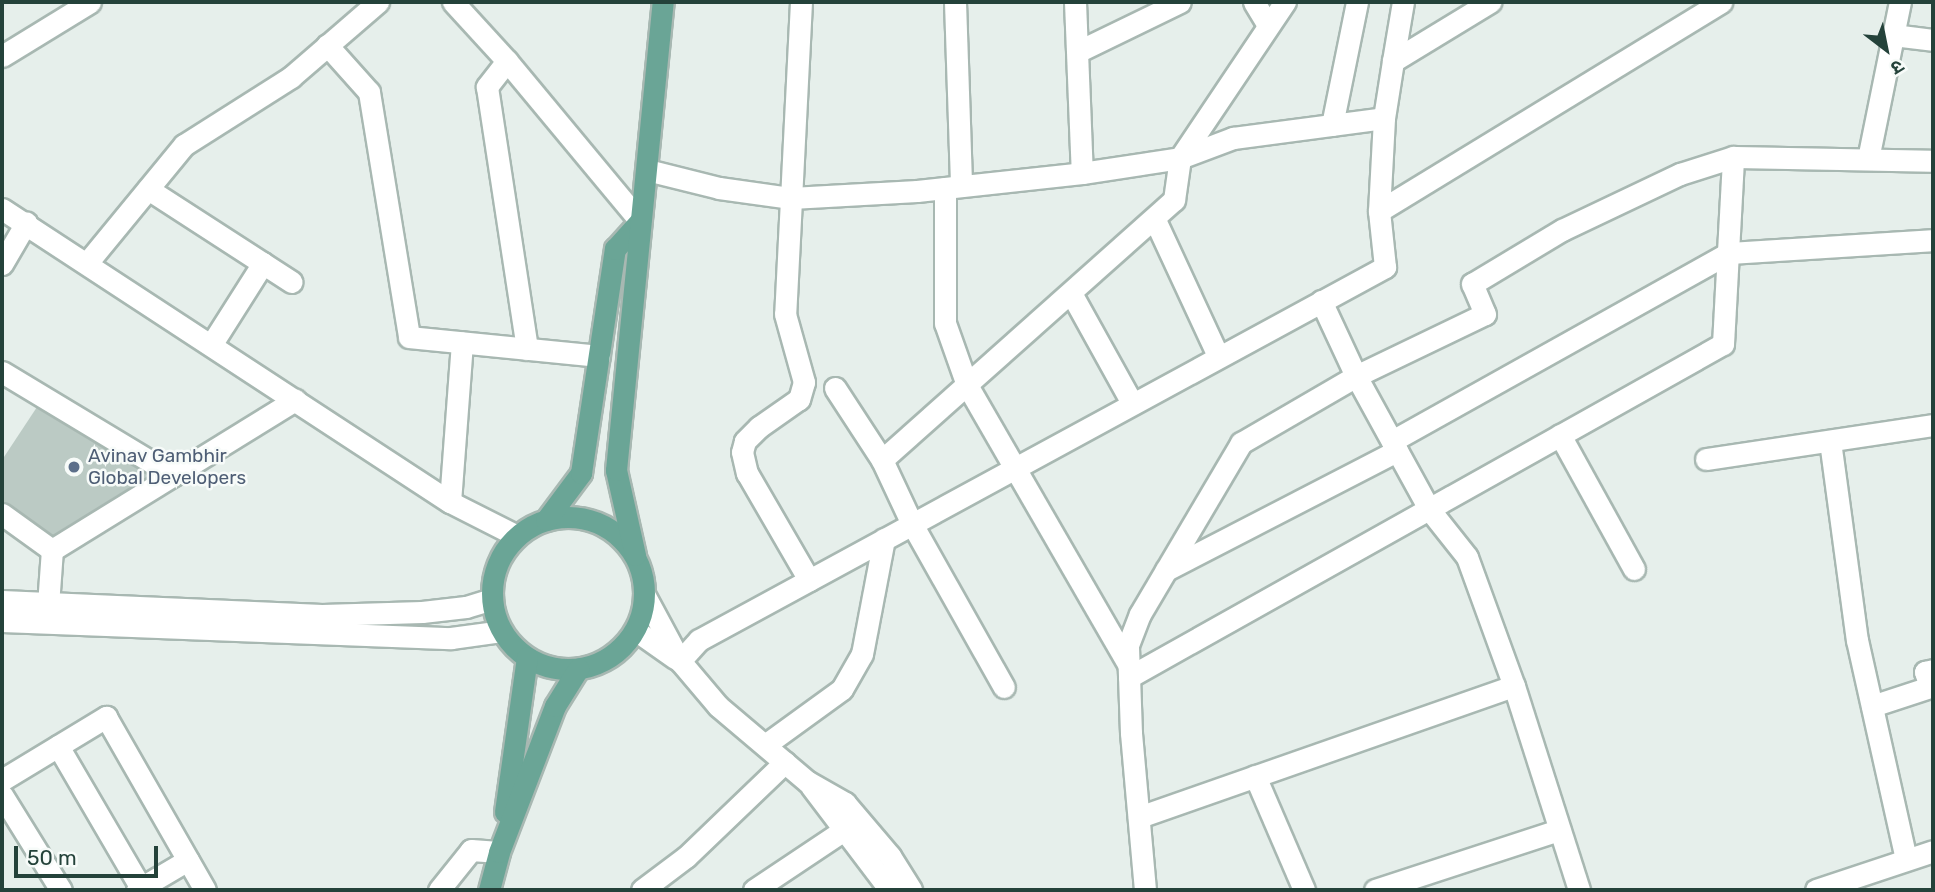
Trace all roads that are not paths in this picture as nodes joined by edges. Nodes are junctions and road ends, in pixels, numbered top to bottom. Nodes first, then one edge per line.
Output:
1 (90, 2) edge
2 (378, 2) edge
3 (453, 2) edge
4 (663, 2) edge
5 (802, 2) edge
6 (955, 2) edge
7 (1075, 2) edge
8 (1180, 2) edge
9 (1254, 2) edge
10 (1285, 2) edge
11 (1357, 2) edge
12 (1403, 2) edge
13 (1721, 2) edge
14 (1900, 2) edge
15 (1486, 3) edge
16 (1268, 25) junction
17 (1894, 35) junction
18 (1933, 40) edge
19 (327, 45) junction
20 (1079, 51) junction
21 (2, 56) edge
22 (508, 61) junction
23 (1393, 61) junction
24 (1384, 118) junction
25 (1332, 125) junction
26 (1733, 157) junction
27 (1180, 158) junction
28 (1868, 159) junction
29 (1933, 162) edge
30 (647, 170) junction
31 (1082, 173) junction
32 (953, 187) junction
33 (148, 189) junction
34 (791, 198) junction
35 (2, 209) edge
36 (1379, 211) junction
37 (1154, 220) junction
38 (640, 221) junction
39 (26, 223) junction
40 (1933, 240) edge
41 (1728, 253) junction
42 (87, 263) junction
43 (263, 263) junction
44 (2, 264) edge
45 (292, 282) dead end
46 (1071, 293) junction
47 (1321, 302) junction
48 (462, 342) junction
49 (211, 345) junction
50 (527, 349) junction
51 (599, 356) junction
52 (1218, 356) junction
53 (2, 372) edge
54 (1356, 376) junction
55 (967, 385) junction
56 (835, 388) dead end
57 (295, 400) junction
58 (1132, 403) junction
59 (1933, 425) edge
60 (1560, 435) junction
61 (1830, 441) junction
62 (1394, 446) junction
63 (1706, 459) dead end
64 (882, 460) junction
65 (1013, 468) junction
66 (173, 475) junction
67 (450, 502) junction
68 (1429, 509) junction
69 (2, 514) edge
70 (546, 520) junction
71 (912, 524) junction
72 (517, 536) junction
73 (884, 539) junction
74 (52, 550) junction
75 (635, 555) junction
76 (1634, 569) dead end
77 (1166, 570) junction
78 (809, 580) junction
79 (645, 596) junction
80 (492, 599) junction
81 (2, 601) edge
82 (47, 613) junction
83 (2, 621) edge
84 (502, 631) junction
85 (635, 631) junction
86 (527, 658) junction
87 (680, 661) junction
88 (578, 669) junction
89 (1933, 670) edge
90 (1129, 671) junction
91 (1514, 686) junction
92 (1004, 687) dead end
93 (1872, 706) junction
94 (765, 745) junction
95 (58, 746) junction
96 (785, 762) junction
97 (1255, 776) junction
98 (2, 780) edge
99 (808, 782) junction
100 (2, 794) edge
101 (1139, 817) junction
102 (844, 830) junction
103 (1559, 830) junction
104 (1933, 851) edge
105 (499, 852) junction
106 (188, 860) junction
107 (1906, 860) junction
108 (1868, 882) edge
109 (139, 889) edge
110 (61, 890) edge
111 (205, 890) edge
112 (439, 890) edge
113 (489, 890) edge
114 (642, 890) edge
115 (754, 890) edge
116 (890, 890) edge
117 (911, 890) edge
118 (1145, 890) edge
119 (1304, 890) edge
120 (1376, 890) edge
121 (1579, 890) edge
122 (1816, 890) edge

1 - 21 street
2 - 19 street
3 - 22 street
4 - 30 main road
5 - 34 street
6 - 32 street
7 - 20 street
8 - 20 street
9 - 16 street
10 - 16 street
11 - 25 street
12 - 23 street
13 - 36 street
14 - 17 street
15 - 23 street
16 - 27 street
17 - 18 street
17 - 28 street
19 - 33 street
19 - 48 street
20 - 31 street
22 - 38 street
22 - 50 street
23 - 24 street
24 - 25 street
24 - 36 street
25 - 27 street
26 - 28 street
26 - 41 street
26 - 54 street
27 - 31 street
27 - 37 street
28 - 29 street
30 - 34 street
30 - 38 main road
31 - 32 street
32 - 34 street
32 - 55 street
33 - 42 street
33 - 43 street
34 - 78 street
35 - 39 street
36 - 47 street
37 - 46 street
37 - 52 street
38 - 51 main road
38 - 75 main road
39 - 42 street
39 - 44 street
40 - 41 street
41 - 60 street
41 - 62 street
42 - 49 street
43 - 45 street
43 - 49 street
46 - 55 street
46 - 58 street
47 - 52 street
47 - 54 street
48 - 50 street
48 - 67 street
49 - 57 street
50 - 51 street
51 - 70 main road
52 - 58 street
53 - 66 street
54 - 62 street
54 - 77 street
55 - 64 street
55 - 65 street
56 - 64 street
57 - 66 street
57 - 67 street
58 - 65 street
59 - 61 street
60 - 68 street
60 - 76 street
61 - 63 street
61 - 93 street
62 - 68 street
62 - 77 street
64 - 71 street
65 - 71 street
65 - 90 street
66 - 74 street
67 - 72 street
68 - 90 street
68 - 91 street
69 - 74 street
70 - 72 main road
70 - 75 main road
71 - 73 street
71 - 92 street
72 - 80 main road
73 - 78 street
73 - 94 street
74 - 82 street
75 - 79 main road
77 - 90 street
78 - 87 street
79 - 85 main road
79 - 87 street
80 - 82 street
80 - 84 main road
81 - 82 street
82 - 83 street
82 - 84 street
84 - 86 main road
85 - 87 street
85 - 88 main road
86 - 88 main road
86 - 105 main road
87 - 94 street
88 - 105 main road
89 - 93 street
90 - 101 street
91 - 97 street
91 - 103 street
93 - 107 street
94 - 96 street
95 - 98 street
95 - 106 street
95 - 109 street
96 - 99 street
96 - 114 street
97 - 101 street
97 - 119 street
99 - 102 street
99 - 117 street
100 - 110 street
101 - 118 street
102 - 115 street
102 - 116 street
103 - 120 street
103 - 121 street
104 - 107 street
105 - 112 street
105 - 113 main road
106 - 109 street
106 - 111 street
107 - 108 street
108 - 122 street

